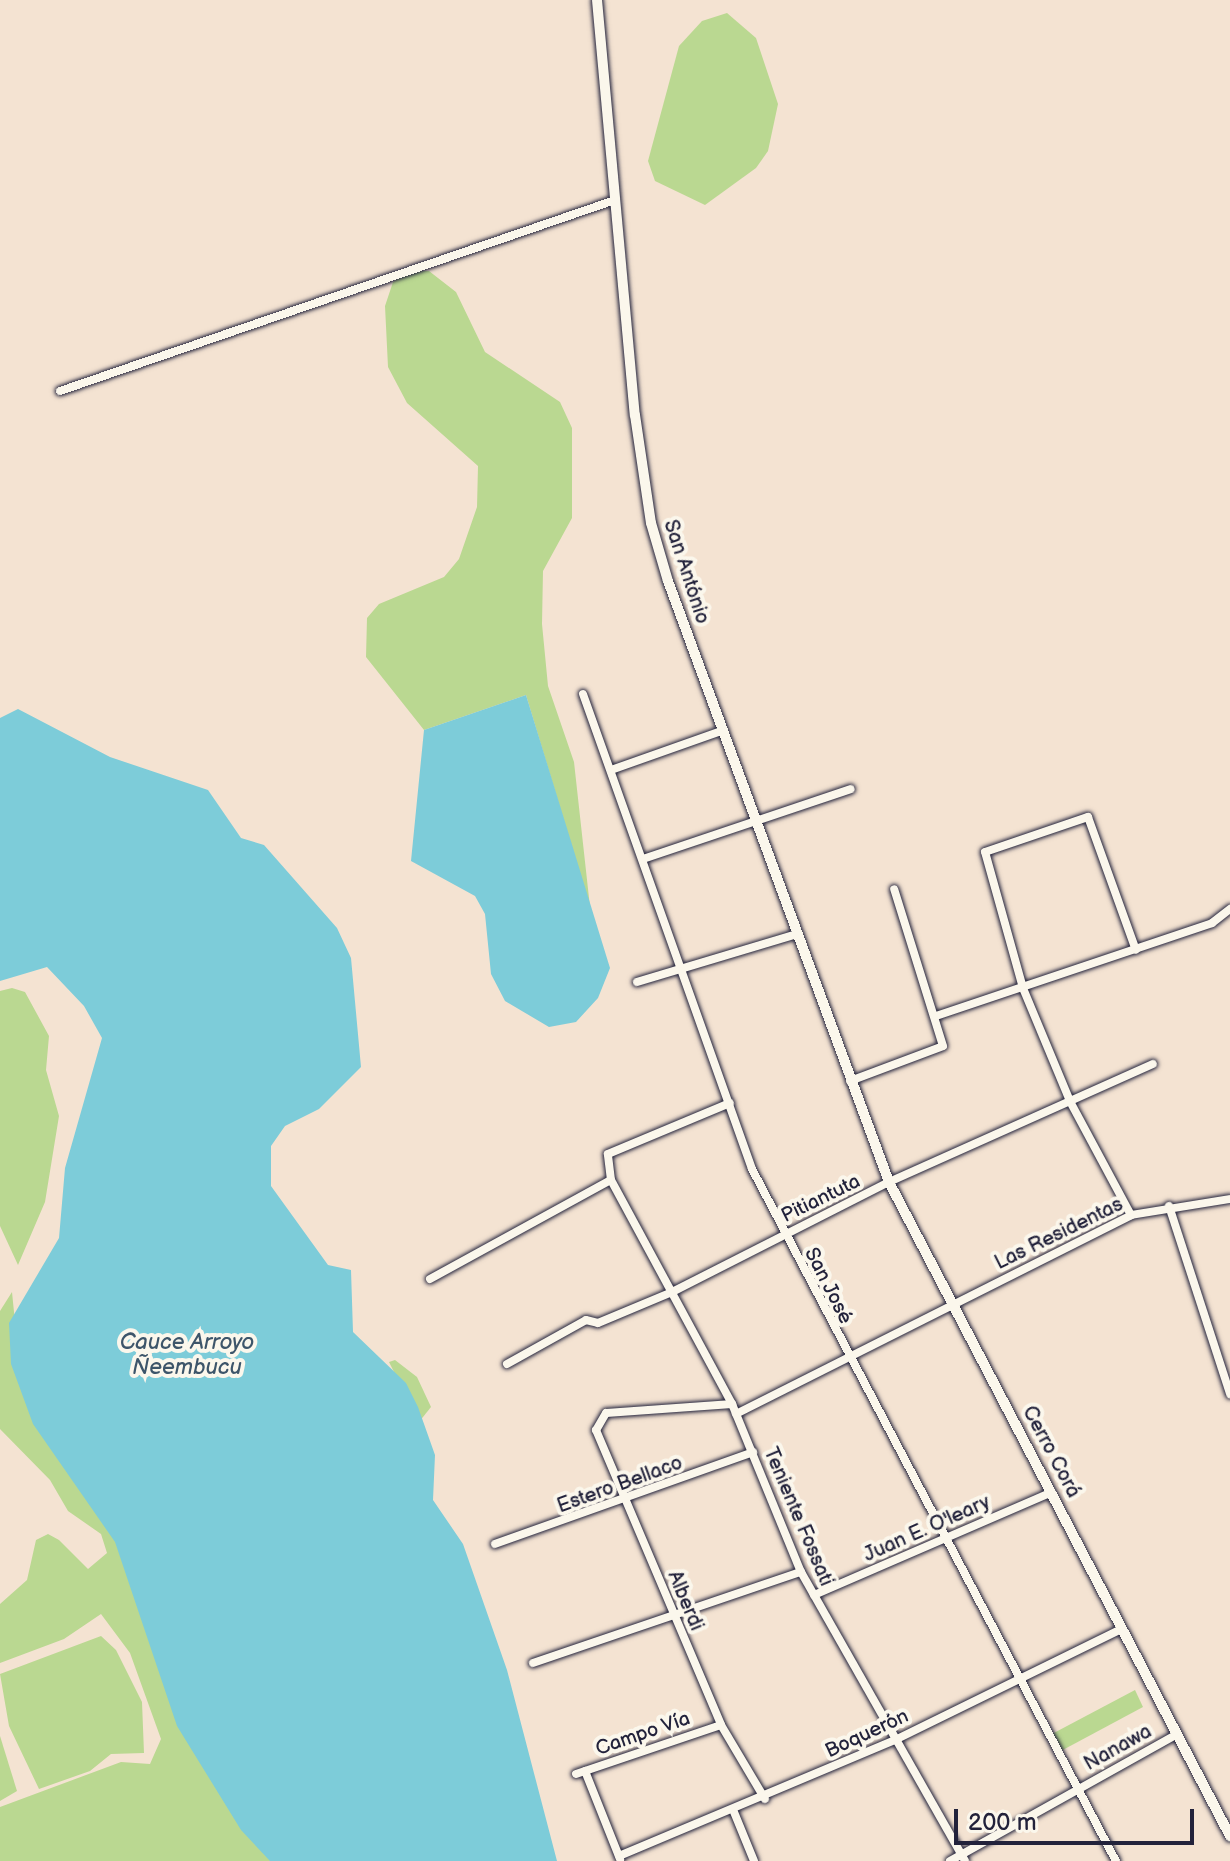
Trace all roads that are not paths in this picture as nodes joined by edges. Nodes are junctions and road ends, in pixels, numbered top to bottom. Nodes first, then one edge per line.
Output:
1 (597, 0) edge
2 (615, 200) junction
3 (60, 391) dead end
4 (583, 694) dead end
5 (721, 731) junction
6 (611, 770) junction
7 (851, 789) dead end
8 (756, 823) junction
9 (643, 859) junction
10 (894, 889) dead end
11 (1230, 909) edge
12 (797, 934) junction
13 (1136, 950) junction
14 (683, 968) junction
15 (637, 982) dead end
16 (1023, 988) junction
17 (936, 1016) junction
18 (1153, 1064) dead end
19 (850, 1081) junction
20 (1070, 1101) junction
21 (730, 1103) junction
22 (611, 1180) junction
23 (889, 1182) junction
24 (1230, 1199) edge
25 (1169, 1206) junction
26 (1131, 1215) junction
27 (784, 1235) junction
28 (430, 1279) dead end
29 (672, 1292) junction
30 (953, 1305) junction
31 (846, 1359) junction
32 (507, 1364) dead end
33 (1230, 1394) edge
34 (732, 1404) junction
35 (736, 1414) junction
36 (753, 1452) junction
37 (1052, 1492) junction
38 (627, 1503) junction
39 (942, 1540) junction
40 (495, 1544) dead end
41 (801, 1572) junction
42 (814, 1595) junction
43 (674, 1614) junction
44 (1122, 1629) junction
45 (533, 1663) dead end
46 (1017, 1680) junction
47 (721, 1725) junction
48 (1177, 1734) junction
49 (895, 1740) junction
50 (1077, 1789) junction
51 (765, 1799) junction
52 (734, 1812) junction
53 (1230, 1836) edge
54 (964, 1858) edge
55 (620, 1859) edge
56 (754, 1861) edge
57 (950, 1861) edge
58 (1116, 1861) edge

1 - 2 street, San António
2 - 3 street
2 - 5 street, San António
4 - 6 street, San José
5 - 6 street
5 - 8 street, San António
6 - 9 street, San José
7 - 8 street
8 - 9 street
8 - 12 street, San António
9 - 14 street, San José
10 - 17 street
11 - 13 street
12 - 14 street
12 - 19 street, San António
13 - 16 street
13 - 16 street
14 - 15 street
14 - 21 street, San José
16 - 17 street
16 - 20 street
17 - 19 street
18 - 20 street, Pitiantuta
19 - 23 street, Cerro Corá
20 - 23 street, Pitiantuta
20 - 26 street
21 - 22 street
21 - 27 street, San José
22 - 28 street
22 - 29 street, Teniente Fossati
23 - 27 street, Pitiantuta
23 - 30 street, Cerro Corá
24 - 25 street, Las Residentas
25 - 26 street, Las Residentas
25 - 33 street
26 - 30 street, Las Residentas
27 - 29 street, Pitiantuta
27 - 31 street, San José
29 - 32 street, Pitiantuta
29 - 34 street, Teniente Fossati
30 - 31 street, Las Residentas
30 - 37 street, Cerro Corá
31 - 35 street, Las Residentas
31 - 39 street, San José
34 - 35 street, Teniente Fossati
34 - 38 street, Alberdi
35 - 36 street, Teniente Fossati
36 - 38 street, Estero Bellaco
36 - 41 street, Teniente Fossati
37 - 39 street, Juan E. O'leary
37 - 44 street, Cerro Corá
38 - 40 street, Estero Bellaco
38 - 43 street, Alberdi
39 - 42 street, Juan E. O'leary
39 - 46 street, San José
41 - 42 street, Teniente Fossati
41 - 43 street
42 - 49 street, Teniente Fossati
43 - 45 street
43 - 47 street, Alberdi
44 - 46 street, Boquerón
44 - 48 street, Cerro Corá
46 - 49 street, Boquerón
46 - 50 street, San José
47 - 51 street, Alberdi
47 - 55 street, Campo Vía
48 - 50 street, Nanawa
48 - 53 street, Cerro Corá
49 - 51 street, Boquerón
49 - 54 street, Teniente Fossati
50 - 54 street, Nanawa
50 - 58 street, San José
51 - 52 street, Boquerón
52 - 55 street, Boquerón
52 - 56 street
54 - 57 street, Nanawa

